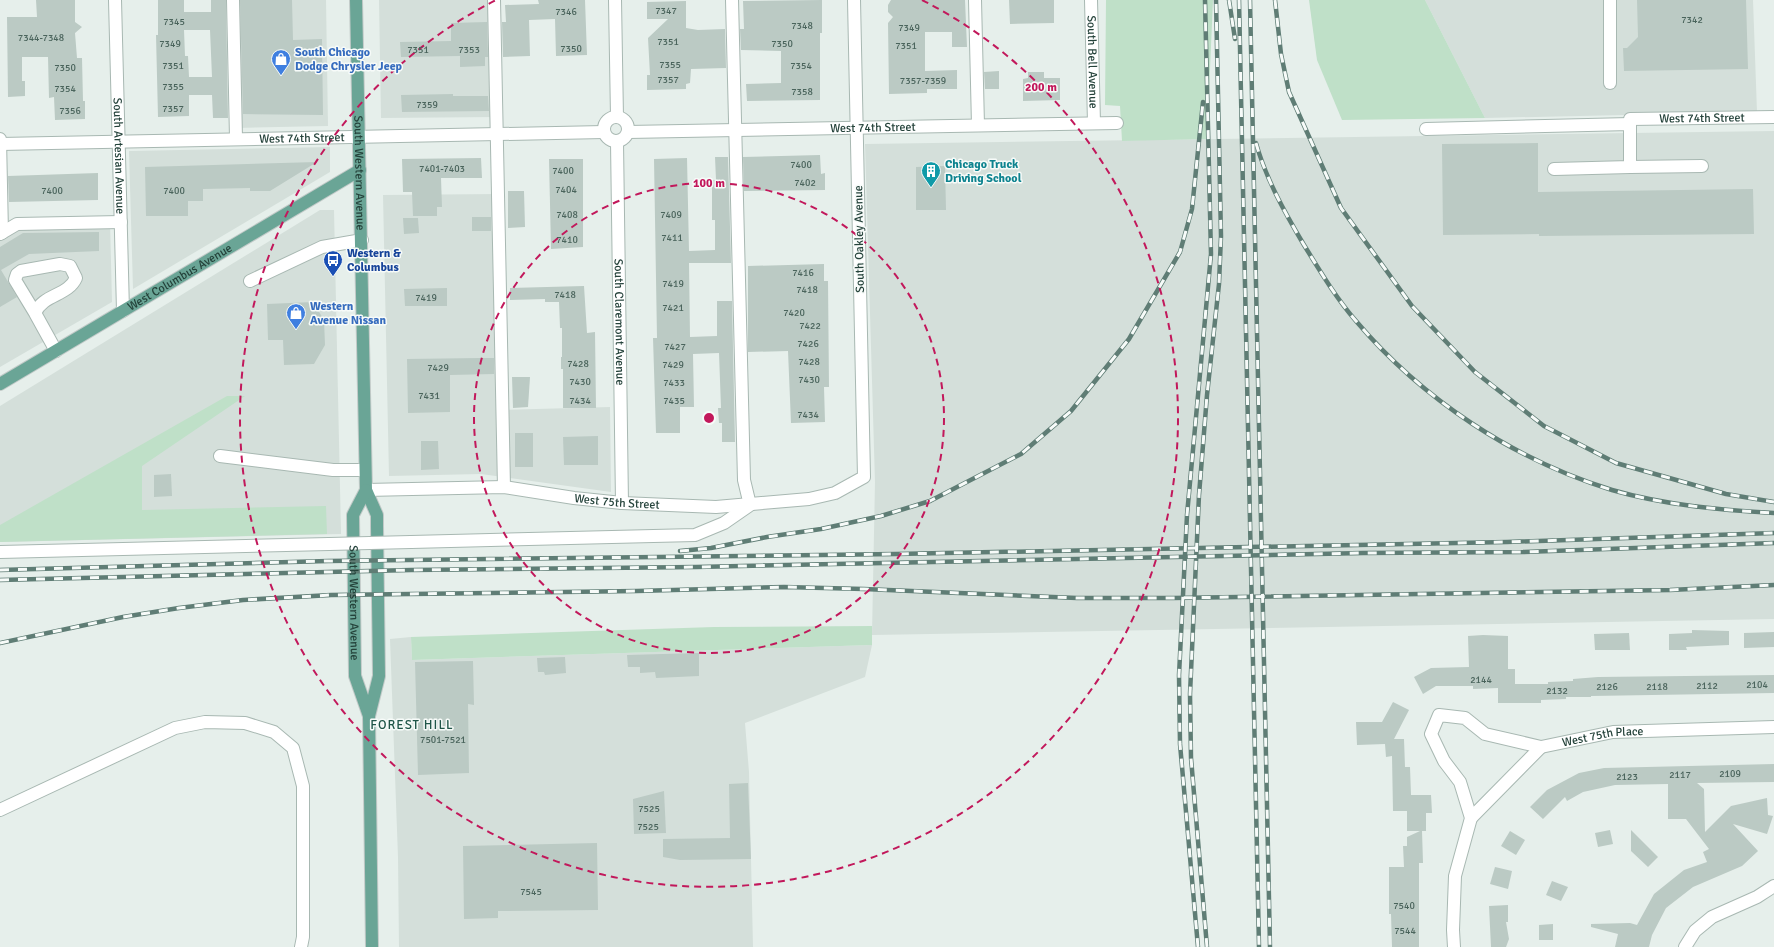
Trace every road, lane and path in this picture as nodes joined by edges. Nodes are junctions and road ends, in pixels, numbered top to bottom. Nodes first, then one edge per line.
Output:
1 (115, 0) edge
2 (233, 0) edge
3 (356, 0) edge
4 (494, 0) edge
5 (615, 0) edge
6 (732, 0) edge
7 (854, 0) edge
8 (975, 0) edge
9 (1091, 0) edge
10 (1610, 0) edge
11 (1610, 83) dead end
12 (617, 117) junction
13 (1774, 117) edge
14 (1630, 119) dead end
15 (1094, 123) junction
16 (1118, 123) dead end
17 (978, 126) junction
18 (857, 128) junction
19 (1426, 129) dead end
20 (734, 130) junction
21 (604, 132) junction
22 (628, 132) junction
23 (497, 134) junction
24 (359, 136) junction
25 (236, 138) junction
26 (0, 139) edge
27 (118, 142) junction
28 (617, 142) junction
29 (0, 144) edge
30 (1702, 166) dead end
31 (1630, 167) junction
32 (1554, 169) dead end
33 (360, 170) junction
34 (121, 222) junction
35 (1, 234) edge
36 (362, 240) junction
37 (250, 281) dead end
38 (123, 311) junction
39 (35, 313) junction
40 (56, 351) junction
41 (0, 384) edge
42 (220, 456) dead end
43 (365, 470) junction
44 (864, 477) joint
45 (504, 487) junction
46 (366, 490) junction
47 (622, 503) junction
48 (750, 504) junction
49 (0, 552) edge
50 (369, 716) junction
51 (1774, 727) edge
52 (1541, 747) junction
53 (0, 810) edge
54 (1471, 818) junction
55 (1774, 886) edge
56 (301, 947) edge
57 (372, 947) edge
58 (1454, 947) edge
59 (1685, 947) edge

1 - 27 street, South Artesian Avenue
2 - 25 street
3 - 24 main road, South Western Avenue
4 - 23 street
5 - 12 street
6 - 20 street
7 - 18 street, South Oakley Avenue
8 - 17 street
9 - 15 street, South Bell Avenue
10 - 11 street
12 - 21 street
12 - 22 street
13 - 14 street, West 74th Street
15 - 16 street, West 74th Street
15 - 17 street, West 74th Street
17 - 18 street, West 74th Street
18 - 20 street, West 74th Street
18 - 44 street, South Oakley Avenue
19 - 31 street
20 - 22 street, West 74th Street
20 - 48 street
21 - 23 street, West 74th Street
21 - 28 street
22 - 28 street
23 - 24 street, West 74th Street
23 - 45 street
24 - 25 street, West 74th Street
24 - 33 main road, South Western Avenue
25 - 27 street, West 74th Street
26 - 29 street
27 - 29 street, West 74th Street
27 - 34 street, South Artesian Avenue
28 - 47 street, South Claremont Avenue
29 - 35 street
30 - 31 street
31 - 32 street
33 - 36 main road, South Western Avenue
33 - 38 main road, West Columbus Avenue
34 - 35 street
34 - 38 street, South Artesian Avenue
36 - 37 street
36 - 43 main road, South Western Avenue
38 - 40 main road, West Columbus Avenue
39 - 39 street
39 - 40 street
40 - 41 main road, West Columbus Avenue
42 - 43 street
43 - 46 main road, South Western Avenue
44 - 48 street, West 75th Street
45 - 46 street, West 75th Street
45 - 47 street, West 75th Street
46 - 50 main road, South Western Avenue
46 - 50 main road, South Western Avenue
47 - 48 street, West 75th Street
48 - 49 street, bridge
50 - 57 main road, South Western Avenue
51 - 52 street, West 75th Place
52 - 54 street
52 - 54 street, West 75th Place
53 - 56 street
54 - 58 street
55 - 59 street

